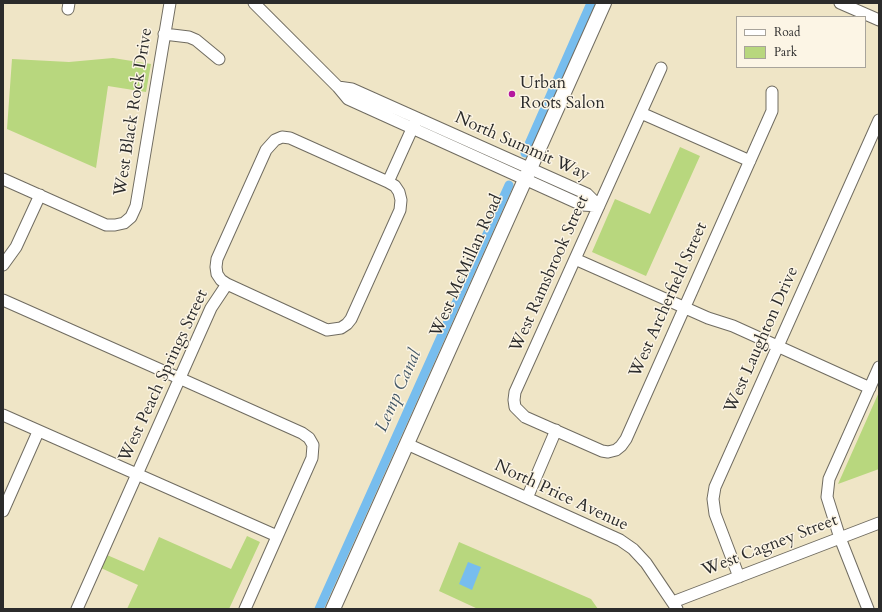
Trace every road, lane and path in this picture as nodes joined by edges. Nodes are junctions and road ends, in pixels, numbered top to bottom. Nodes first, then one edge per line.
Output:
1 (170, 3) edge
2 (254, 3) edge
3 (604, 3) edge
4 (840, 3) edge
5 (879, 20) edge
6 (164, 34) junction
7 (218, 60) dead end
8 (661, 68) dead end
9 (338, 87) junction
10 (772, 92) dead end
11 (641, 113) junction
12 (417, 118) junction
13 (879, 120) edge
14 (412, 128) junction
15 (875, 140) edge
16 (750, 161) junction
17 (528, 174) junction
18 (3, 179) edge
19 (388, 182) junction
20 (40, 195) junction
21 (599, 206) junction
22 (575, 259) junction
23 (3, 265) edge
24 (227, 284) junction
25 (3, 300) edge
26 (685, 307) junction
27 (778, 346) junction
28 (879, 368) edge
29 (179, 378) junction
30 (870, 388) junction
31 (3, 416) edge
32 (556, 430) junction
33 (38, 432) junction
34 (407, 444) junction
35 (136, 474) junction
36 (527, 498) junction
37 (3, 511) edge
38 (879, 523) edge
39 (277, 536) junction
40 (840, 538) junction
41 (739, 577) junction
42 (675, 605) edge
43 (78, 609) edge
44 (245, 609) edge
45 (333, 609) edge
46 (868, 609) edge

1 - 6 street, West Black Rock Drive
2 - 9 street, North Summit Way
3 - 17 main road, West McMillan Road
4 - 5 street
6 - 7 street
6 - 20 street, West Black Rock Drive
8 - 11 street, West Ramsbrook Street
9 - 12 street, North Summit Way
9 - 14 street, North Summit Way
10 - 16 street, West Archerfield Street
11 - 16 street
11 - 21 street, West Ramsbrook Street
12 - 14 street
12 - 17 street, North Summit Way
13 - 15 street, West Laughton Drive
14 - 17 street, North Summit Way
14 - 19 street
15 - 27 street, West Laughton Drive
16 - 26 street, West Archerfield Street
17 - 21 street, North Summit Way
17 - 34 main road, West McMillan Road
18 - 20 street
19 - 24 street, West Peach Springs Street
19 - 24 street
20 - 23 street
21 - 22 street, West Ramsbrook Street
22 - 26 street
22 - 32 street, West Ramsbrook Street
24 - 29 street, West Peach Springs Street
25 - 29 street
26 - 27 street
26 - 32 street, West Archerfield Street
27 - 30 street
27 - 41 street, West Laughton Drive
28 - 30 street
29 - 35 street, West Peach Springs Street
29 - 39 street
30 - 40 street
31 - 33 street
32 - 36 street
33 - 35 street
33 - 37 street
34 - 36 street, North Price Avenue
34 - 45 main road, West McMillan Road
35 - 39 street
35 - 43 street, West Peach Springs Street
36 - 42 street, North Price Avenue
38 - 40 street, West Cagney Street
39 - 44 street
40 - 41 street, West Cagney Street
40 - 46 street
41 - 42 street, West Cagney Street

